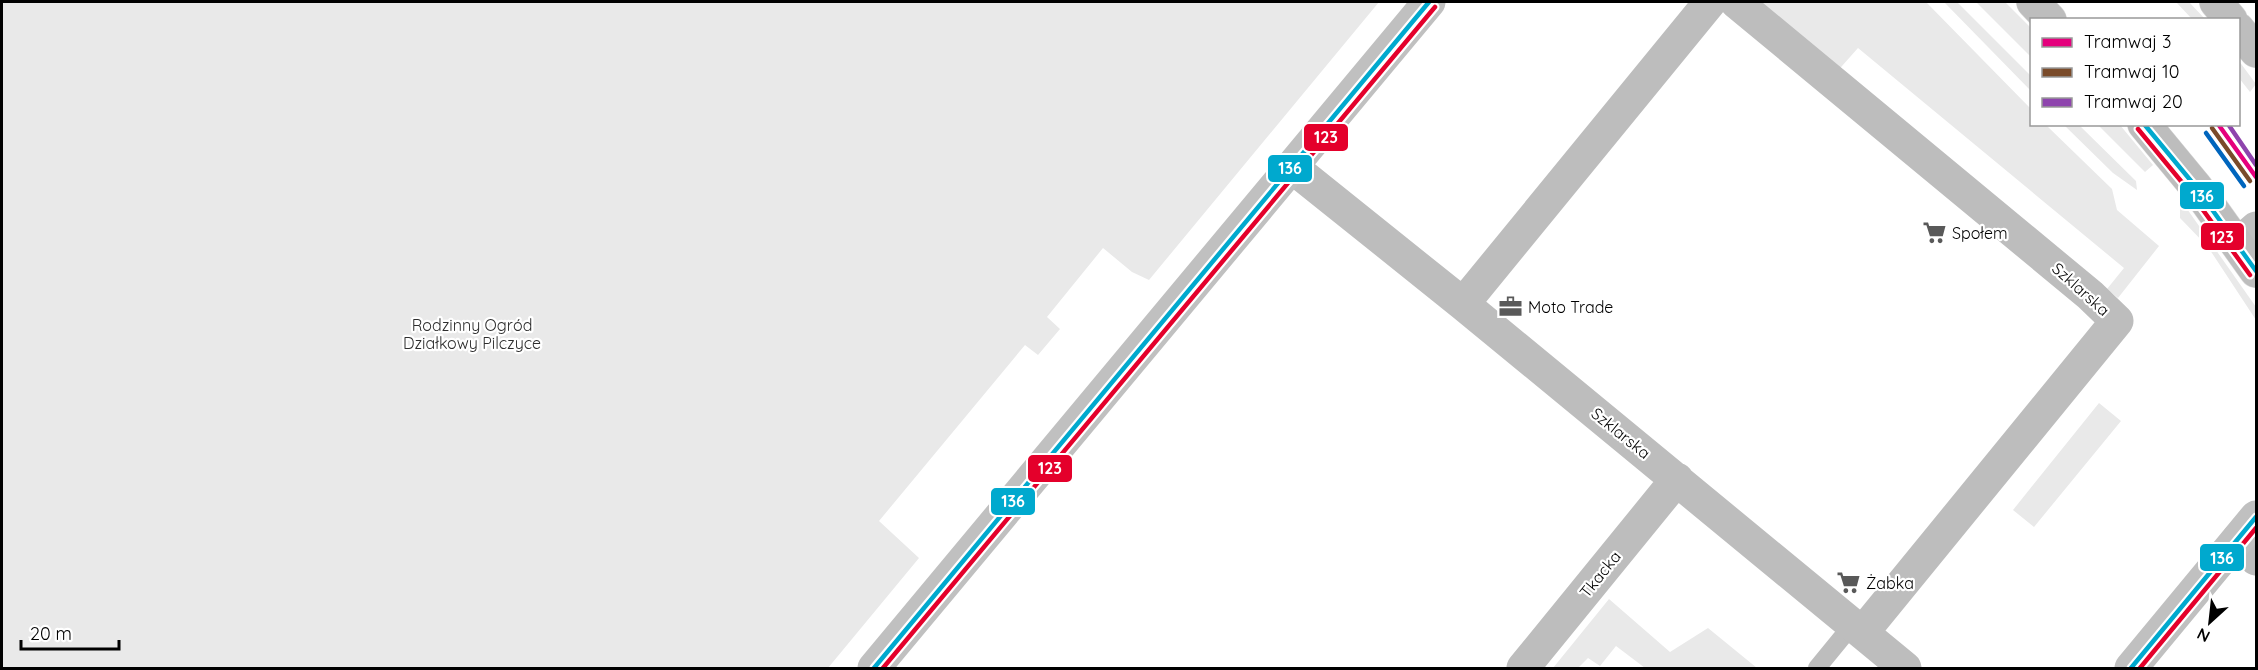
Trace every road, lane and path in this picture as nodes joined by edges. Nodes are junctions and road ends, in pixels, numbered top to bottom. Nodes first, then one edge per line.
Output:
1 (1429, 2) edge
2 (1710, 2) edge
3 (1736, 2) edge
4 (2033, 2) edge
5 (2216, 2) edge
6 (2048, 18) edge
7 (2229, 18) edge
8 (2240, 31) edge
9 (2256, 51) edge
10 (2146, 126) edge
11 (1292, 167) junction
12 (2248, 236) edge
13 (2256, 271) edge
14 (1463, 304) junction
15 (1677, 479) junction
16 (2251, 538) edge
17 (1858, 628) junction
18 (874, 669) edge
19 (1522, 669) edge
20 (1817, 669) edge
21 (1905, 669) edge
22 (2131, 669) edge

1 - 11 street
2 - 14 street
3 - 17 street, Szklarska
4 - 6 street
5 - 7 street
8 - 9 street
10 - 12 street
11 - 14 street, Szklarska
11 - 18 street
12 - 13 street
14 - 15 street, Szklarska
15 - 17 street, Szklarska
15 - 19 street, Tkacka
16 - 22 street
17 - 20 lane
17 - 21 street, Szklarska

